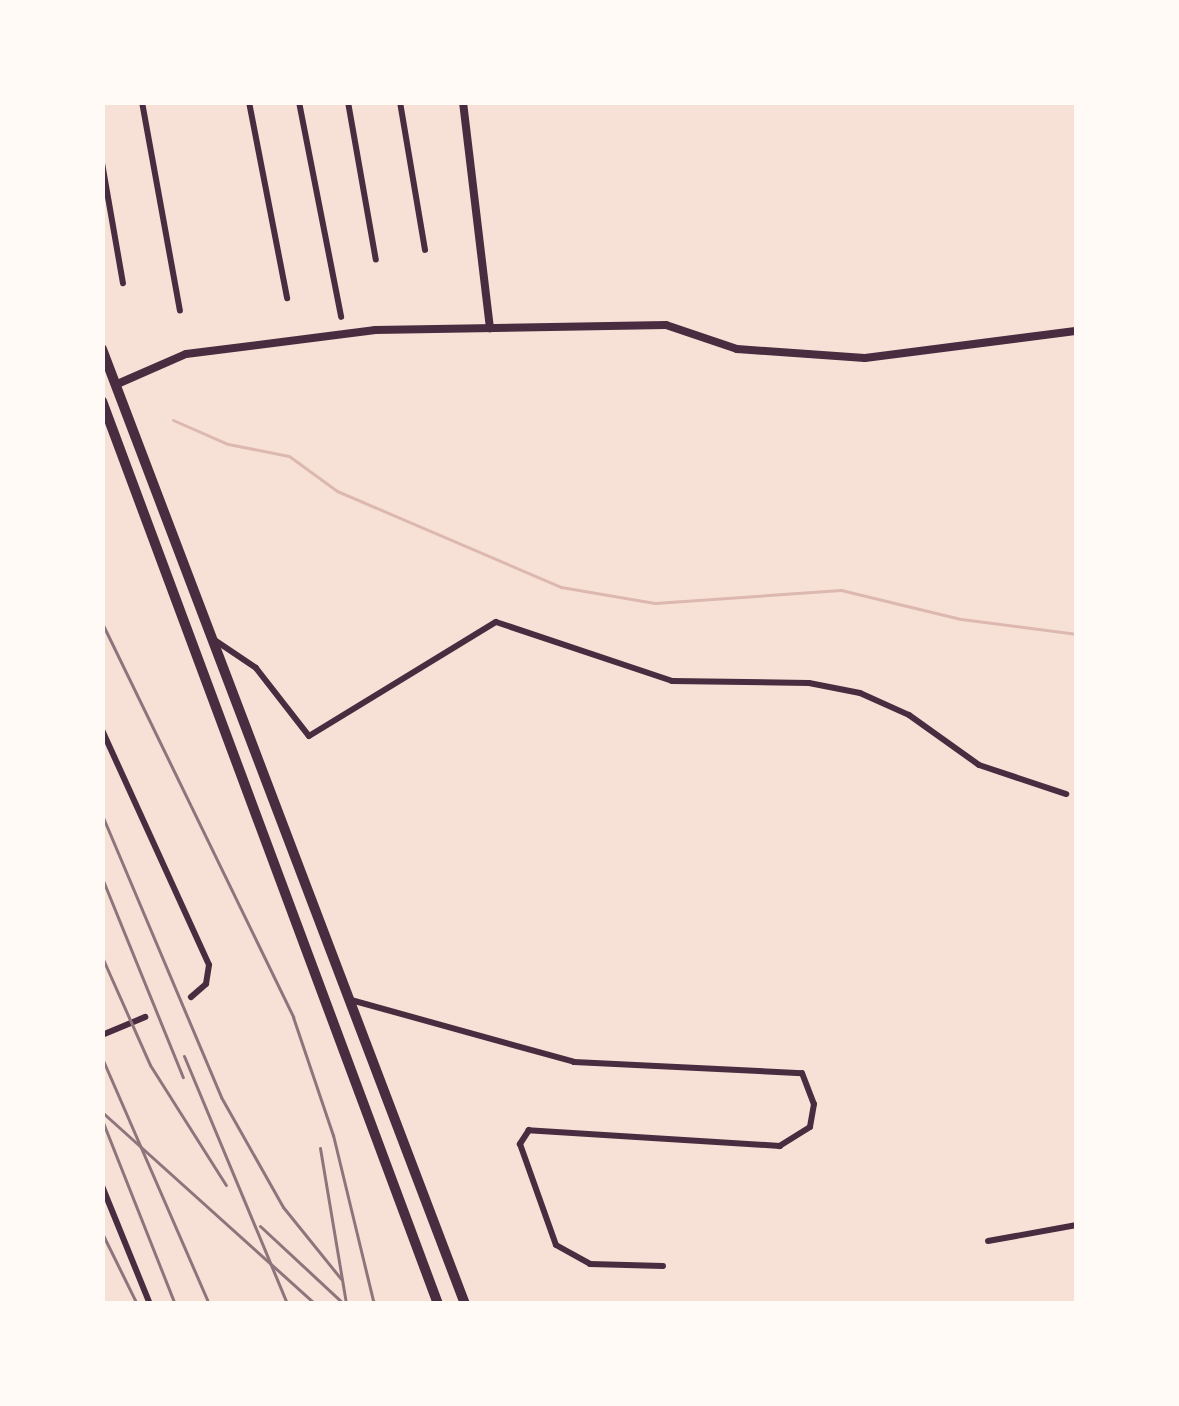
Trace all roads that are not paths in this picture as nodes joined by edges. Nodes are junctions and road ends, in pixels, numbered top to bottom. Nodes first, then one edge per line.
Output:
1 (142, 102) edge
2 (249, 102) edge
3 (299, 102) edge
4 (348, 102) edge
5 (400, 102) edge
6 (463, 102) edge
7 (102, 163) edge
8 (425, 250) dead end
9 (376, 260) dead end
10 (123, 283) dead end
11 (287, 298) dead end
12 (180, 311) dead end
13 (341, 317) dead end
14 (490, 328) junction
15 (1077, 331) edge
16 (102, 349) edge
17 (115, 385) junction
18 (102, 401) edge
19 (212, 641) junction
20 (102, 730) edge
21 (1066, 794) dead end
22 (191, 997) dead end
23 (347, 1000) junction
24 (145, 1017) dead end
25 (102, 1035) edge
26 (102, 1186) edge
27 (1077, 1225) edge
28 (988, 1241) dead end
29 (663, 1266) dead end
30 (150, 1304) edge
31 (438, 1304) edge
32 (465, 1304) edge

1 - 12 street
2 - 11 street
3 - 13 street
4 - 9 street
5 - 8 street
6 - 14 street
7 - 10 street
14 - 15 street
14 - 17 street
16 - 17 highway
17 - 19 highway
18 - 31 highway
19 - 21 street
19 - 23 highway
20 - 22 street
23 - 29 street
23 - 32 highway
24 - 25 street
26 - 30 street
27 - 28 street

